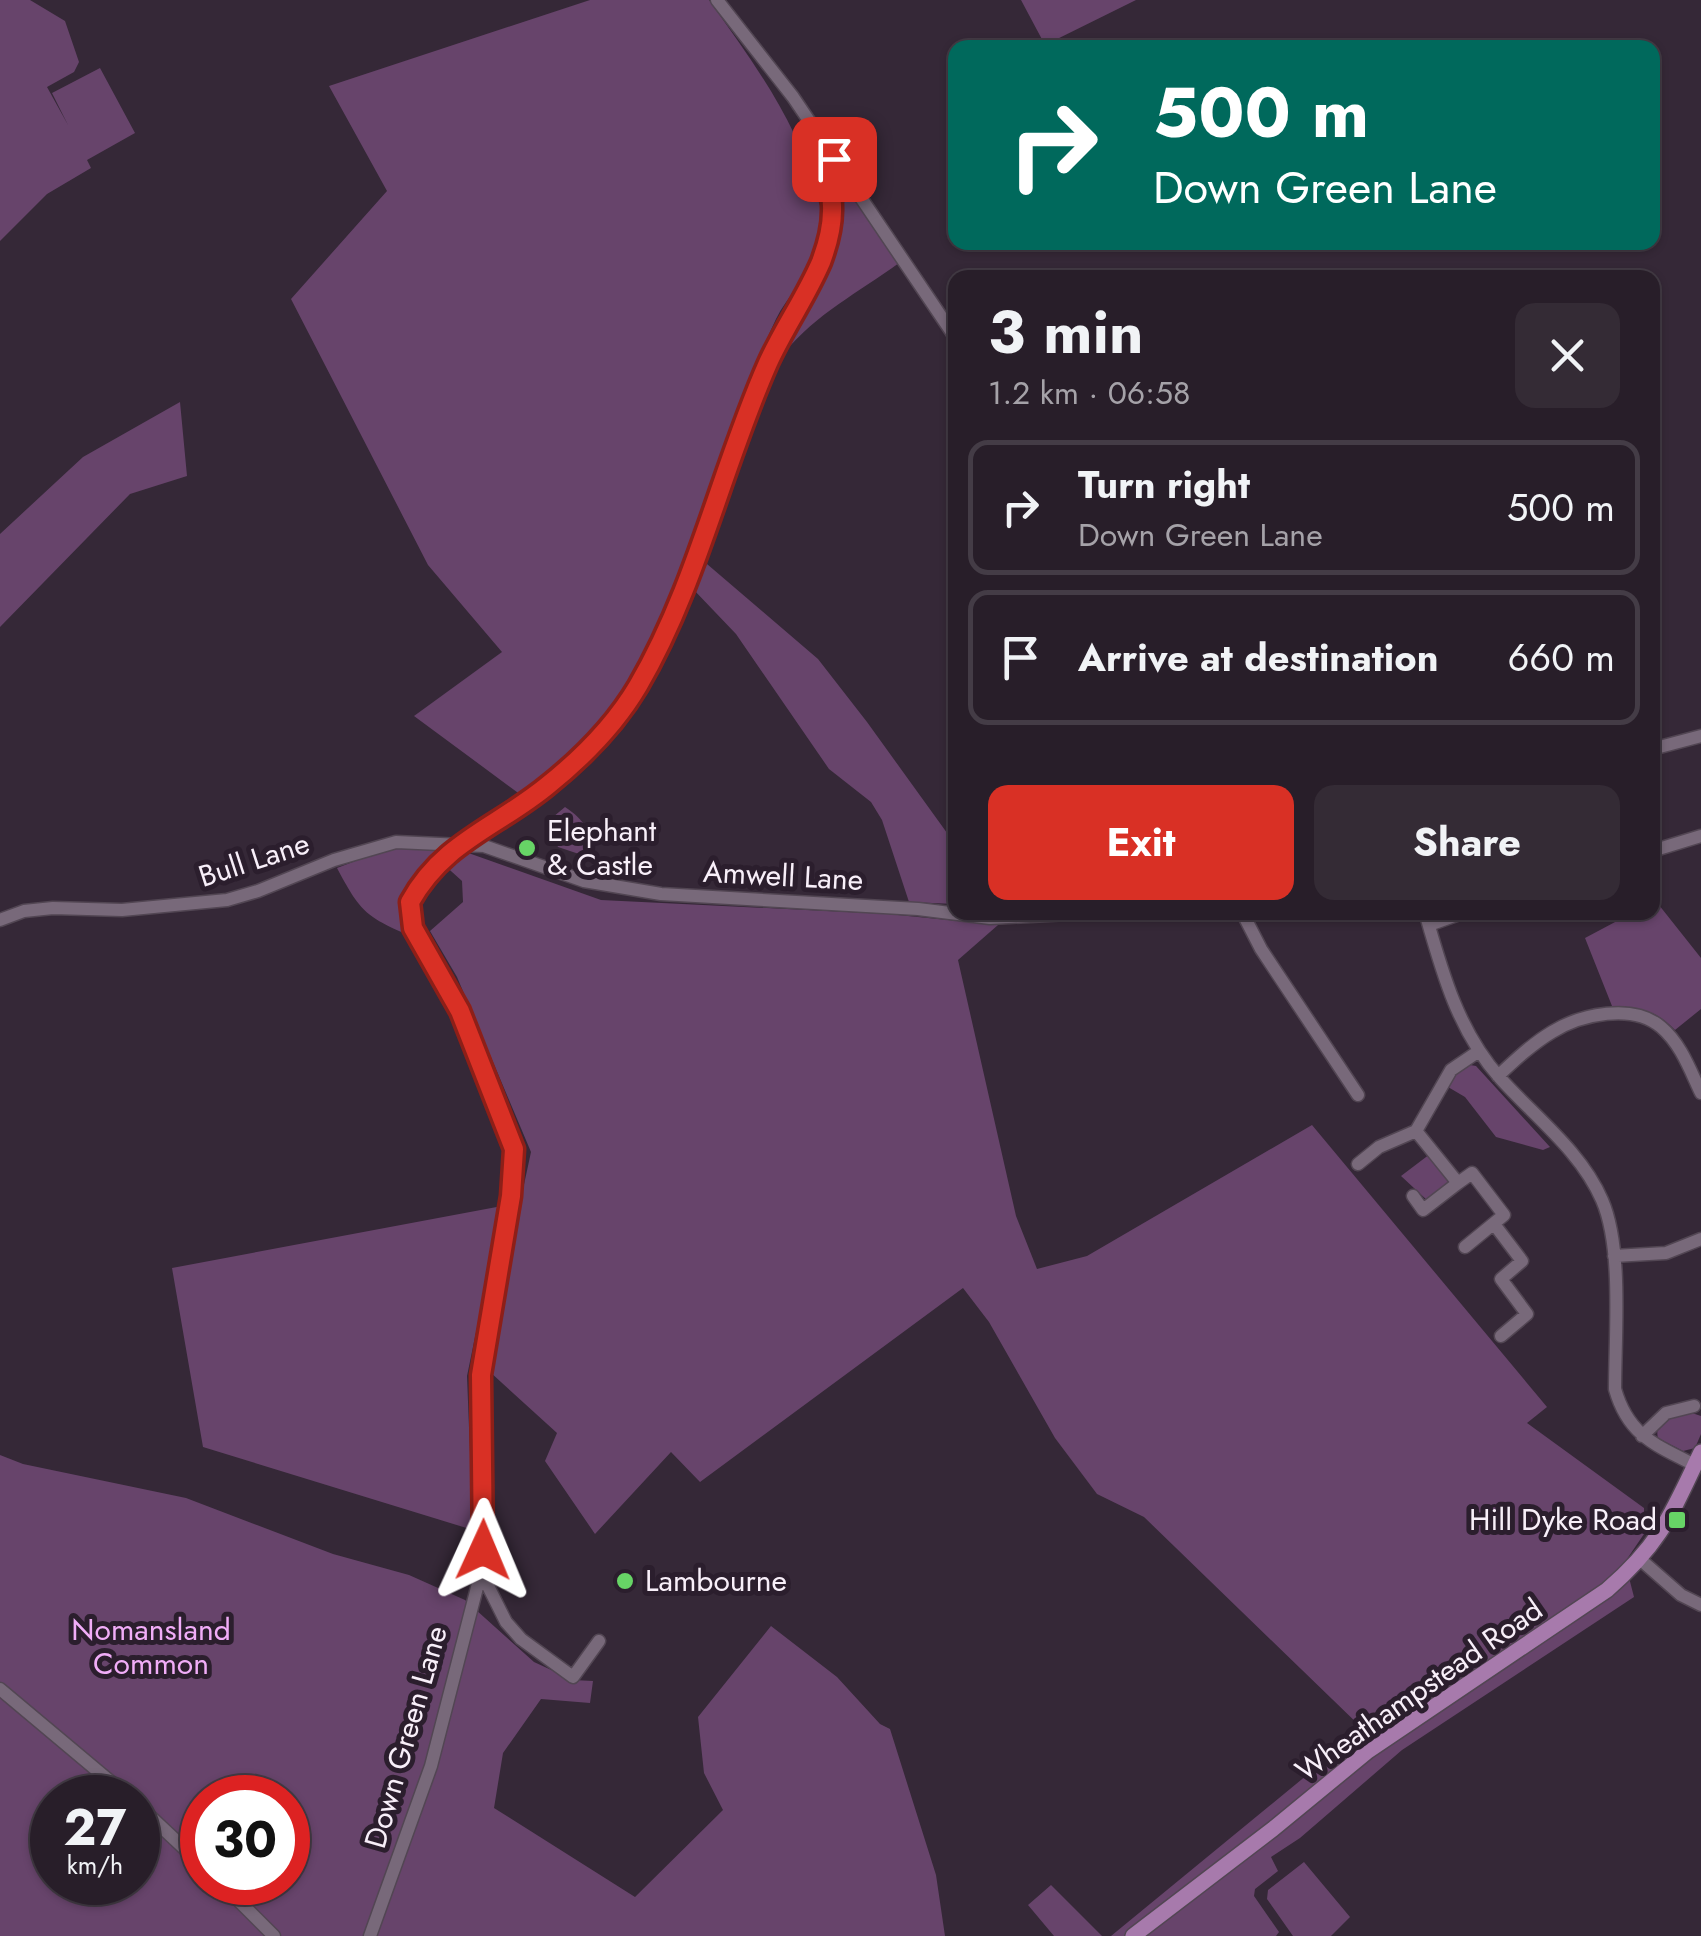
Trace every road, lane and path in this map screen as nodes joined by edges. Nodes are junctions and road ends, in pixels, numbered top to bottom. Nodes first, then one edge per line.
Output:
1 (717, 0) edge
2 (834, 159) junction
3 (948, 327) edge
4 (1701, 736) edge
5 (1660, 748) edge
6 (1700, 840) edge
7 (462, 842) junction
8 (1660, 850) edge
9 (948, 913) edge
10 (0, 920) edge
11 (1246, 920) edge
12 (1428, 920) edge
13 (1479, 1050) junction
14 (1498, 1076) junction
15 (1701, 1093) edge
16 (1358, 1095) dead end
17 (1416, 1130) junction
18 (1358, 1164) dead end
19 (1458, 1183) junction
20 (1412, 1196) dead end
21 (1494, 1224) junction
22 (1701, 1239) edge
23 (1465, 1246) dead end
24 (1614, 1256) junction
25 (1501, 1336) dead end
26 (1694, 1406) dead end
27 (1642, 1436) junction
28 (1698, 1458) edge
29 (1641, 1560) junction
30 (481, 1572) junction
31 (1701, 1605) edge
32 (470, 1606) junction
33 (500, 1610) junction
34 (599, 1641) dead end
35 (0, 1688) edge
36 (103, 1775) edge
37 (160, 1826) edge
38 (180, 1844) edge
39 (243, 1905) edge
40 (274, 1936) edge
41 (370, 1936) edge
42 (1132, 1936) edge

1 - 2 street
2 - 3 street
2 - 7 street, Down Green Lane
4 - 5 street
6 - 8 street
7 - 9 street, Amwell Lane
7 - 10 street, Bull Lane
7 - 30 street, Down Green Lane
11 - 16 street
12 - 13 street
13 - 14 street
13 - 17 street
14 - 15 street
14 - 24 street
17 - 18 street
17 - 19 street
19 - 20 street
19 - 21 street
21 - 23 street
21 - 25 street
22 - 24 street
24 - 27 street
26 - 27 street
27 - 28 street
28 - 29 main road, Wheathampstead Road
29 - 31 street
29 - 42 main road, Wheathampstead Road
30 - 32 street, Down Green Lane
30 - 33 street
32 - 33 street
32 - 41 street, Down Green Lane
33 - 34 street
35 - 36 street
37 - 38 street
39 - 40 street

